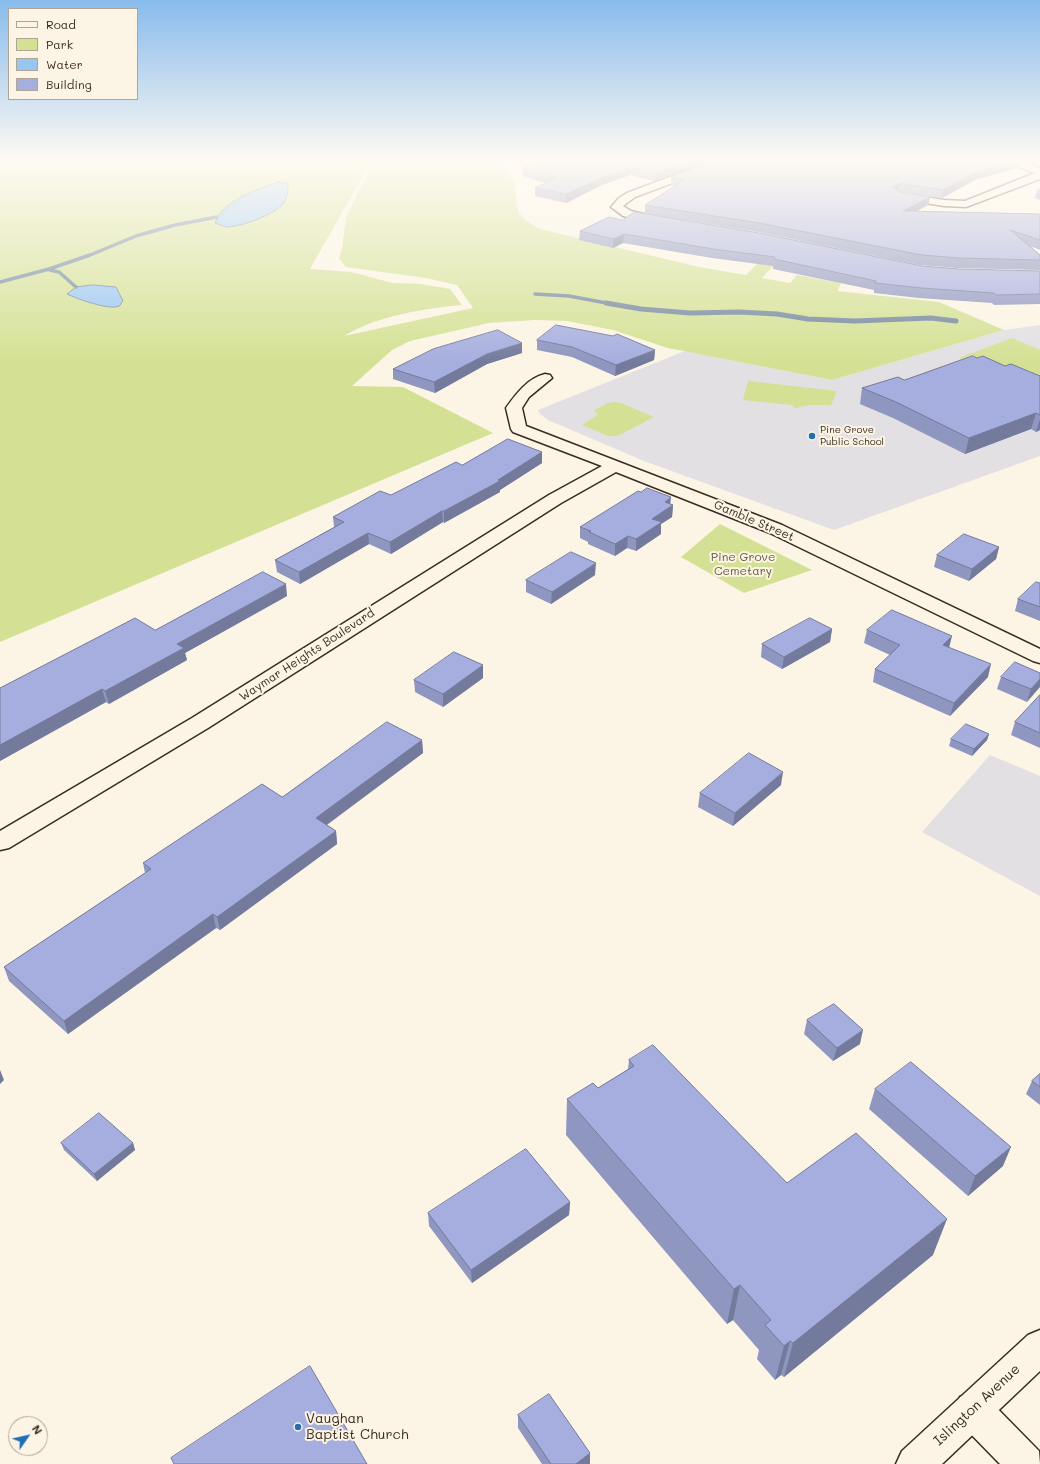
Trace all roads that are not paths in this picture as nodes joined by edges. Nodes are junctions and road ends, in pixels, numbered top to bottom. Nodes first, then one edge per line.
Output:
1 (545, 378) dead end
2 (614, 466) junction
3 (1040, 657) edge
4 (0, 842) edge
5 (1040, 1347) edge
6 (973, 1410) junction
7 (915, 1464) edge
8 (1026, 1464) edge

1 - 2 street, Gamble Street
2 - 3 street, Gamble Street
2 - 4 street, Waymar Heights Boulevard
5 - 6 street, Islington Avenue
6 - 7 street, Islington Avenue
6 - 8 street

